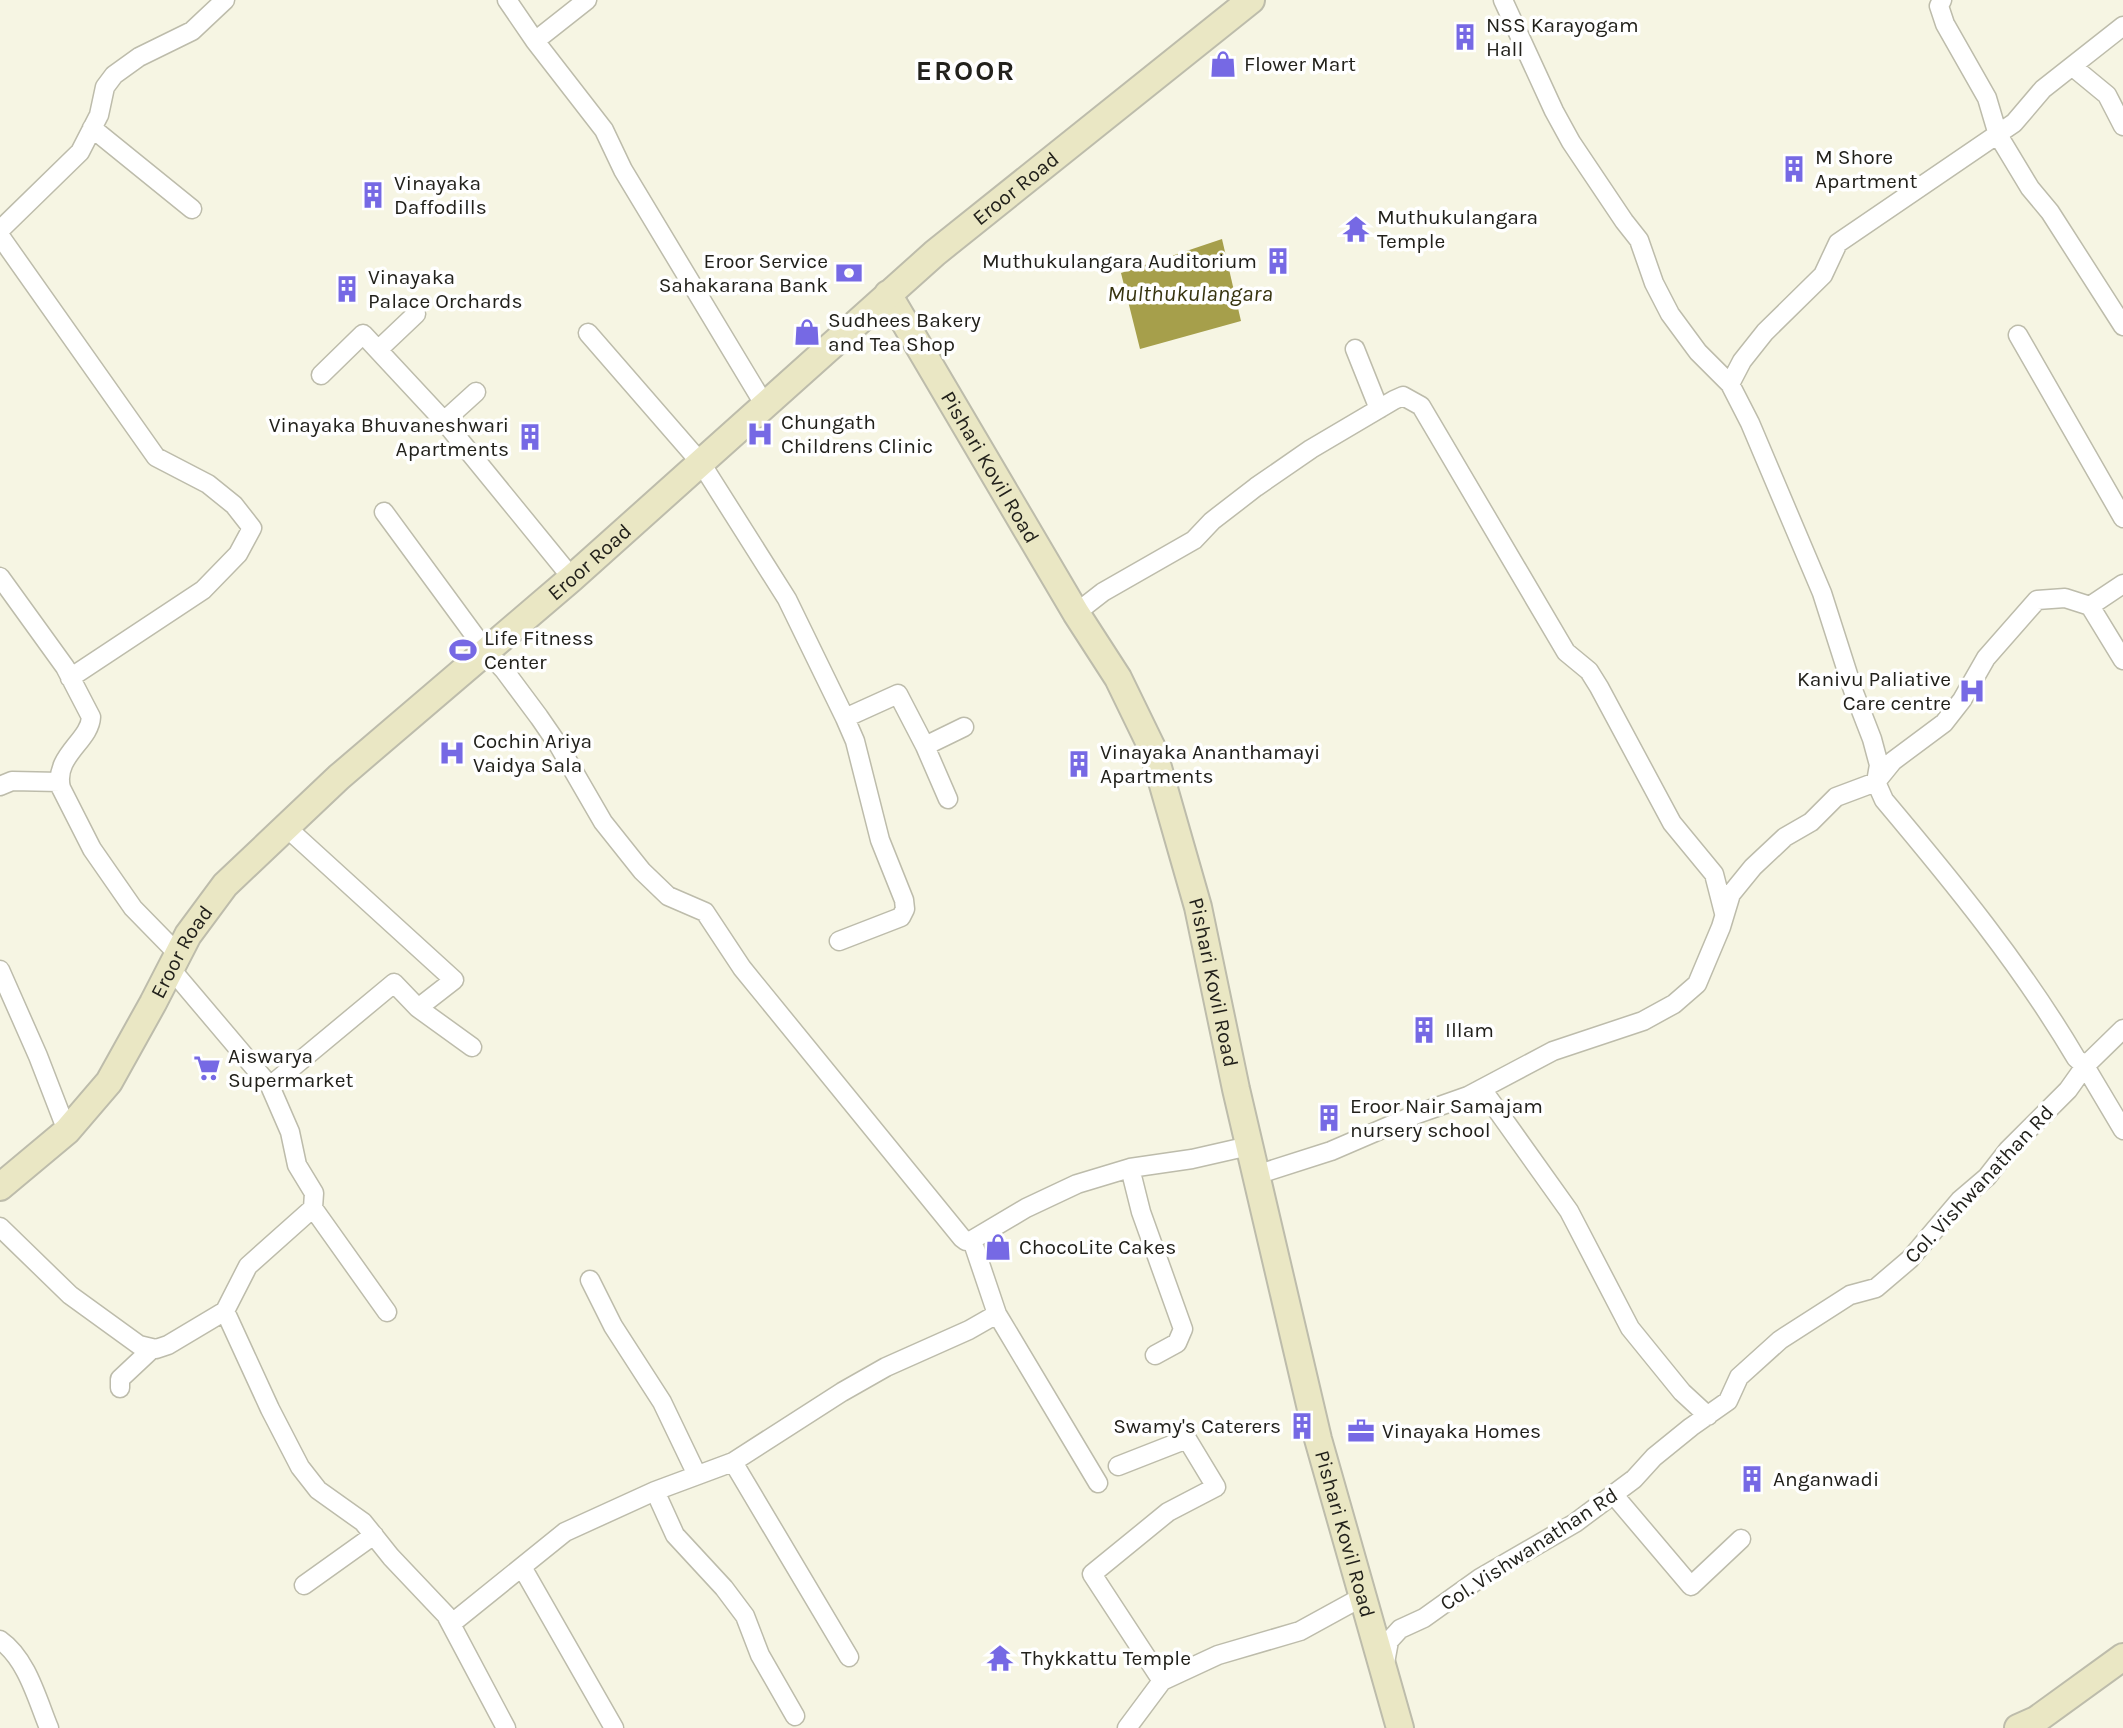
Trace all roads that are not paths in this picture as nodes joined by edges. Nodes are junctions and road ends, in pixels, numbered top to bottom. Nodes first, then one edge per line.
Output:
1 (225, 0) edge
2 (507, 0) edge
3 (587, 0) edge
4 (1251, 0) edge
5 (1503, 0) edge
6 (1942, 0) edge
7 (2123, 26) edge
8 (535, 41) junction
9 (2073, 67) junction
10 (2123, 126) edge
11 (92, 128) junction
12 (1998, 135) junction
13 (192, 209) dead end
14 (0, 233) edge
15 (888, 294) junction
16 (416, 314) dead end
17 (2123, 326) edge
18 (588, 333) dead end
19 (2018, 335) dead end
20 (1355, 349) dead end
21 (379, 350) junction
22 (321, 375) dead end
23 (1730, 384) junction
24 (476, 393) dead end
25 (764, 404) junction
26 (1380, 409) junction
27 (444, 421) junction
28 (701, 463) junction
29 (384, 512) dead end
30 (2123, 517) edge
31 (0, 577) edge
32 (572, 578) junction
33 (2123, 584) edge
34 (2090, 606) junction
35 (1076, 613) junction
36 (486, 651) junction
37 (2123, 660) edge
38 (70, 678) junction
39 (845, 718) junction
40 (964, 727) dead end
41 (925, 746) junction
42 (60, 782) junction
43 (1876, 782) junction
44 (0, 786) edge
45 (948, 799) dead end
46 (286, 827) junction
47 (1724, 913) junction
48 (839, 941) dead end
49 (174, 961) junction
50 (0, 970) edge
51 (418, 1008) junction
52 (2123, 1029) edge
53 (472, 1047) dead end
54 (2085, 1066) junction
55 (270, 1086) junction
56 (1482, 1089) junction
57 (2123, 1130) edge
58 (67, 1131) junction
59 (1249, 1146) junction
60 (1130, 1168) junction
61 (1256, 1175) junction
62 (0, 1187) edge
63 (313, 1209) junction
64 (0, 1227) edge
65 (972, 1240) junction
66 (590, 1280) dead end
67 (225, 1311) junction
68 (387, 1312) dead end
69 (997, 1314) junction
70 (152, 1349) junction
71 (1155, 1355) dead end
72 (120, 1388) dead end
73 (1707, 1416) junction
74 (733, 1462) junction
75 (1118, 1466) dead end
76 (697, 1475) junction
77 (1098, 1483) dead end
78 (655, 1491) junction
79 (1613, 1494) junction
80 (374, 1535) junction
81 (1741, 1539) dead end
82 (522, 1567) junction
83 (304, 1586) dead end
84 (1362, 1597) junction
85 (451, 1624) junction
86 (0, 1640) edge
87 (849, 1657) dead end
88 (2123, 1657) edge
89 (1384, 1673) junction
90 (1162, 1681) junction
91 (795, 1716) dead end
92 (49, 1728) edge
93 (506, 1728) edge
94 (614, 1728) edge
95 (1127, 1728) edge
96 (1400, 1728) edge
97 (2018, 1728) edge

1 - 11 street
2 - 8 street
3 - 8 street
4 - 15 main road, Eroor Road
5 - 23 street
6 - 12 street
7 - 9 street
8 - 25 street
9 - 10 street
9 - 12 street
11 - 13 street
11 - 14 street
12 - 17 street
12 - 23 street
14 - 38 street
15 - 25 main road, Eroor Road
15 - 35 main road, Pishari Kovil Road
16 - 21 street
18 - 28 street
19 - 30 street
20 - 26 street
21 - 22 street
21 - 27 street
23 - 43 street
24 - 27 street
25 - 28 main road, Eroor Road
26 - 35 street
26 - 47 street
27 - 32 street
28 - 32 main road, Eroor Road
28 - 39 street
29 - 36 street
31 - 38 street
32 - 36 main road, Eroor Road
33 - 34 street
34 - 37 street
34 - 43 street
35 - 59 main road, Pishari Kovil Road
36 - 46 main road, Eroor Road
36 - 65 street
38 - 42 street
39 - 41 street
39 - 48 street
40 - 41 street
41 - 45 street
42 - 44 street
42 - 49 street
43 - 47 street
43 - 54 street
46 - 49 main road, Eroor Road
46 - 51 street
47 - 56 street
49 - 55 street
49 - 58 main road, Eroor Road
50 - 58 street
51 - 53 street
51 - 55 street
52 - 54 street, Col. Vishwanathan Rd
54 - 57 street
54 - 73 street, Col. Vishwanathan Rd
55 - 63 street
56 - 61 street
56 - 73 street
58 - 62 main road, Eroor Road
59 - 60 street
59 - 61 main road, Pishari Kovil Road
60 - 65 street
60 - 71 street
61 - 84 main road, Pishari Kovil Road
63 - 67 street
63 - 68 street
64 - 70 street
65 - 69 street
66 - 76 street
67 - 70 street
67 - 80 street
69 - 74 street
69 - 77 street
70 - 72 street
73 - 79 street, Col. Vishwanathan Rd
74 - 76 street
74 - 87 street
75 - 90 street
76 - 78 street
78 - 82 street
78 - 91 street
79 - 81 street
79 - 89 street, Col. Vishwanathan Rd
80 - 83 street
80 - 85 street
82 - 85 street
82 - 94 street
84 - 89 main road, Pishari Kovil Road
84 - 90 street
85 - 93 street
86 - 92 street
88 - 97 main road
89 - 96 main road, Pishari Kovil Road
90 - 95 street

